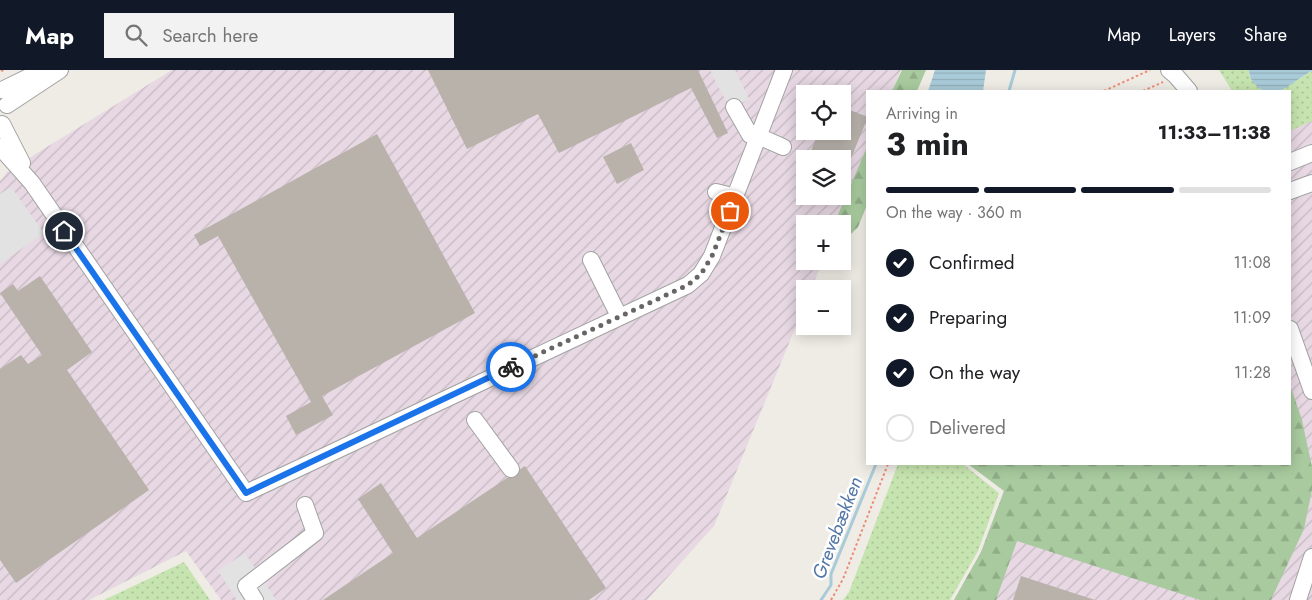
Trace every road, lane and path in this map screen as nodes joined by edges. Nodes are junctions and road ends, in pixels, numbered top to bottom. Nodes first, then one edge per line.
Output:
1 (43, 70) edge
2 (60, 70) edge
3 (784, 70) edge
4 (1150, 70) edge
5 (1172, 73) edge
6 (1106, 90) edge
7 (1144, 90) edge
8 (1187, 90) edge
9 (3, 94) edge
10 (734, 106) dead end
11 (1, 126) edge
12 (758, 137) junction
13 (0, 147) edge
14 (783, 147) dead end
15 (1312, 153) edge
16 (1291, 162) edge
17 (32, 183) junction
18 (1312, 183) edge
19 (1291, 191) edge
20 (716, 192) dead end
21 (736, 196) junction
22 (591, 260) dead end
23 (619, 316) junction
24 (1291, 332) edge
25 (1312, 387) edge
26 (475, 420) dead end
27 (888, 465) edge
28 (511, 469) dead end
29 (305, 505) dead end
30 (1312, 557) edge
31 (255, 600) edge
32 (831, 600) edge
33 (1298, 600) edge

1 - 9 street
2 - 9 street
3 - 12 street
4 - 6 path
5 - 7 path
5 - 8 street
9 - 11 street
10 - 12 street
11 - 17 street
12 - 14 street
12 - 21 street
13 - 17 street
15 - 16 street
17 - 23 street
18 - 19 street
20 - 21 street
21 - 23 street
22 - 23 street
24 - 25 street
26 - 28 street
27 - 32 path
29 - 31 street
30 - 33 street

